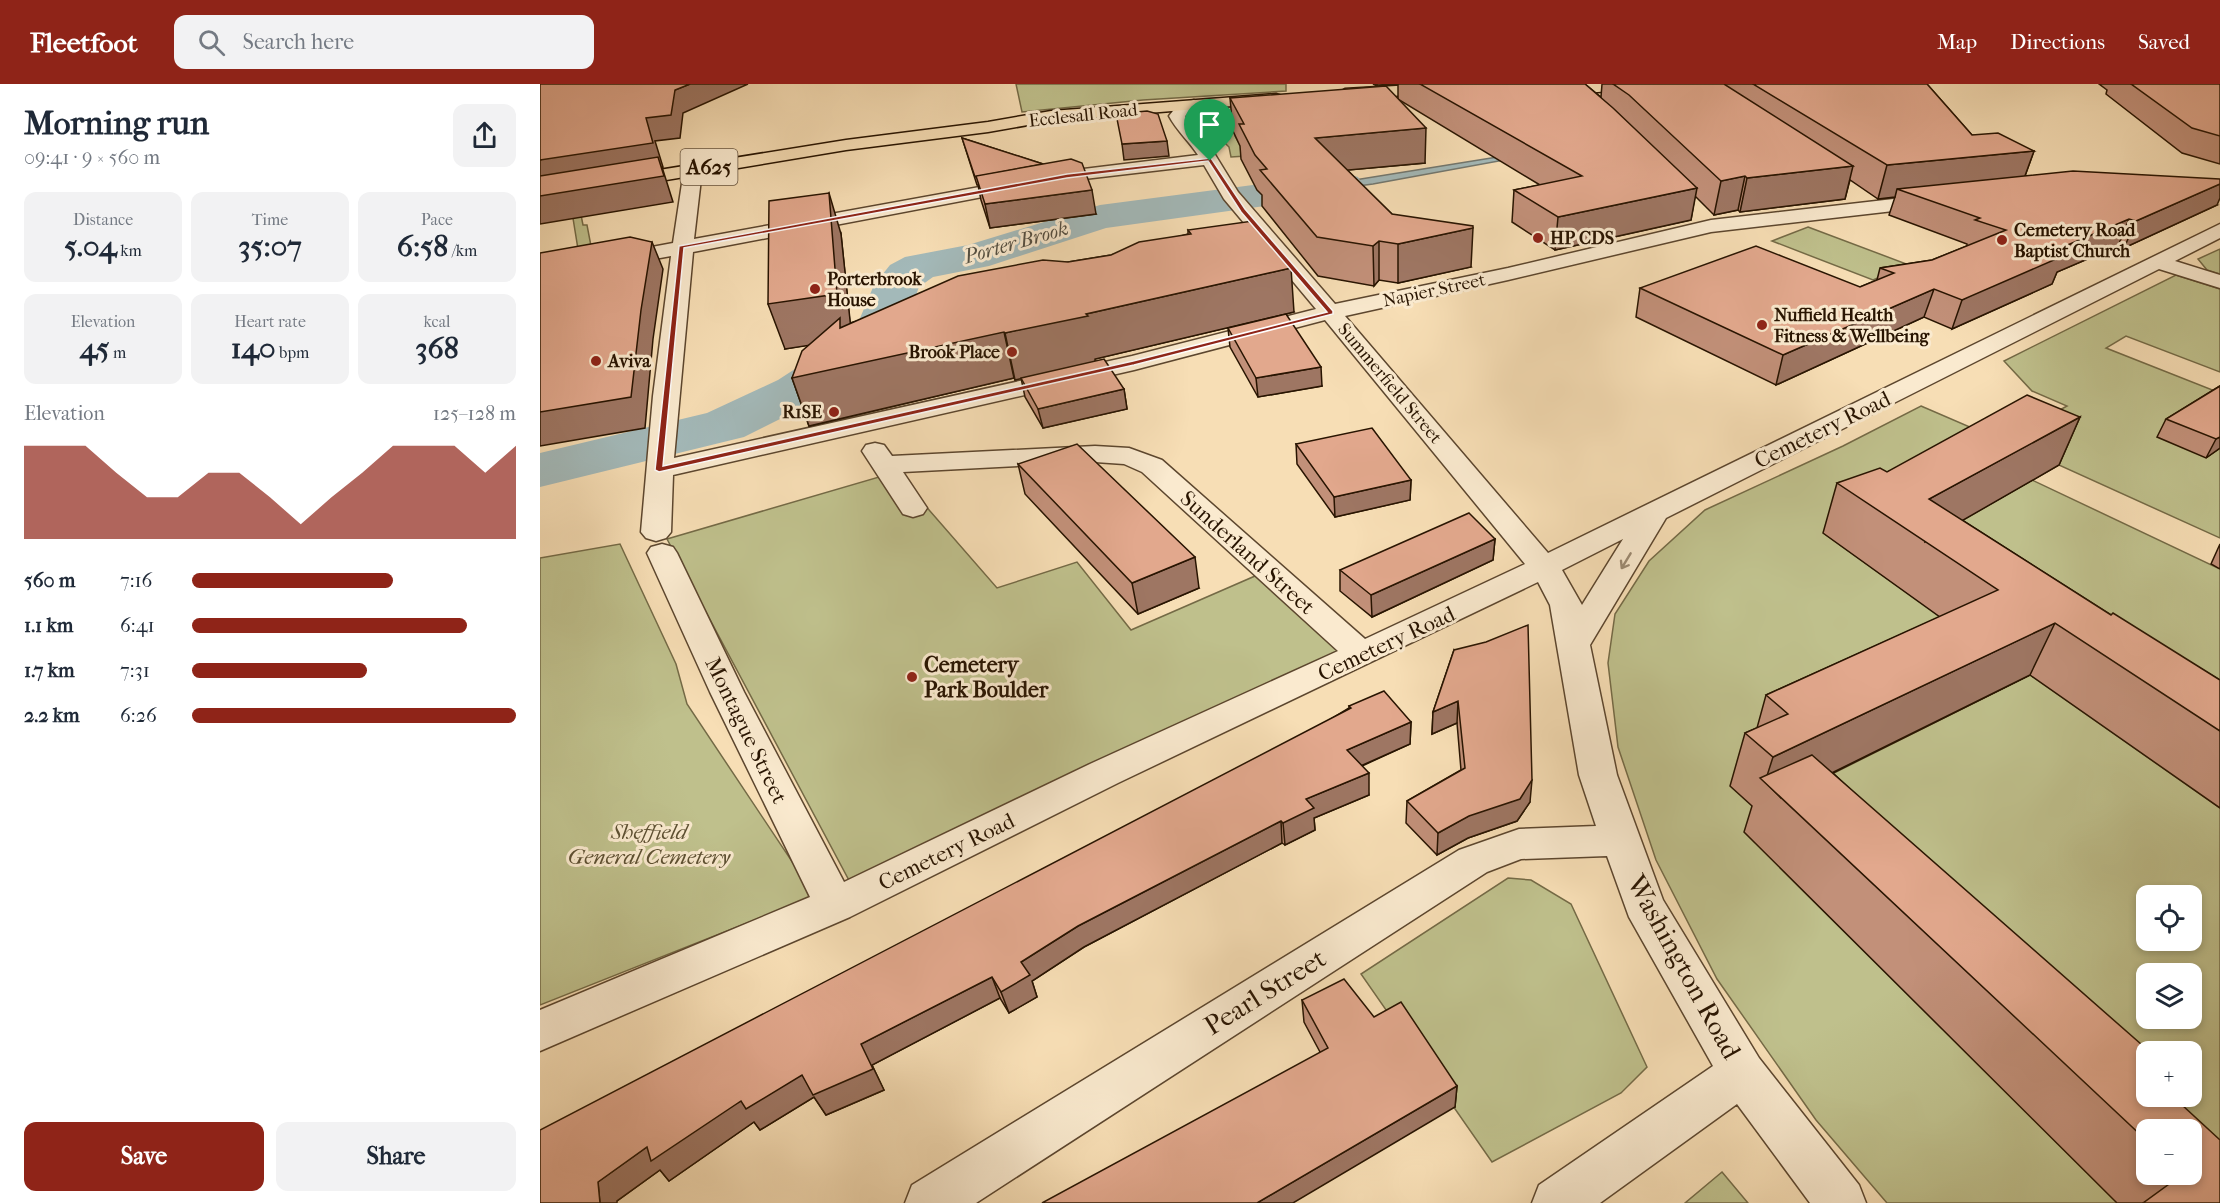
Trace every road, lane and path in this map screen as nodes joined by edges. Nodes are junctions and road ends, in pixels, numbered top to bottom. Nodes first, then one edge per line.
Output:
1 (1502, 84) edge
2 (1638, 84) edge
3 (1644, 84) edge
4 (1465, 85) edge
5 (1413, 87) edge
6 (1293, 103) junction
7 (1586, 104) edge
8 (1194, 105) junction
9 (1177, 116) junction
10 (988, 127) junction
11 (1197, 140) junction
12 (1209, 159) junction
13 (693, 170) junction
14 (1854, 194) dead end
15 (540, 195) edge
16 (1953, 199) edge
17 (1873, 207) junction
18 (2220, 230) edge
19 (681, 247) junction
20 (2158, 262) junction
21 (540, 274) edge
22 (2220, 282) edge
23 (1331, 312) junction
24 (869, 442) dead end
25 (660, 451) junction
26 (883, 465) junction
27 (913, 508) dead end
28 (1656, 510) junction
29 (1543, 567) junction
30 (1573, 645) junction
31 (1362, 654) junction
32 (1620, 840) junction
33 (835, 905) junction
34 (540, 1031) edge
35 (1742, 1073) junction
36 (930, 1203) edge
37 (1557, 1203) edge
38 (1841, 1203) edge

1 - 4 main road
2 - 5 main road
3 - 7 street
4 - 5 main road
6 - 8 main road, Ecclesall Road / A625
6 - 9 main road, Ecclesall Road / A625
6 - 11 street
8 - 9 street
8 - 10 main road, Ecclesall Road / A625
9 - 10 main road, Ecclesall Road / A625
9 - 11 street, Summerfield Street
10 - 13 main road, Ecclesall Road / A625
11 - 12 street, Summerfield Street
12 - 19 street
12 - 23 street, Summerfield Street
13 - 15 main road, Ecclesall Road / A625
13 - 19 street
14 - 17 street
16 - 17 street, Napier Street
17 - 23 street, Napier Street
18 - 20 street, Cemetery Road
19 - 21 street
19 - 25 street
20 - 22 street
20 - 28 street, Cemetery Road
23 - 25 street, Napier Street
23 - 29 street, Summerfield Street
24 - 26 street
25 - 33 street, Montague Street
26 - 27 street
26 - 31 street, Sunderland Street
28 - 29 street, Cemetery Road
28 -> 30 street
29 - 30 street, Washington Road
29 - 31 street, Cemetery Road
30 - 32 street, Washington Road
31 - 33 street, Cemetery Road
32 - 35 street, Washington Road
32 - 36 street, Pearl Street
33 - 34 street, Cemetery Road
35 - 37 street
35 - 38 street, Washington Road

